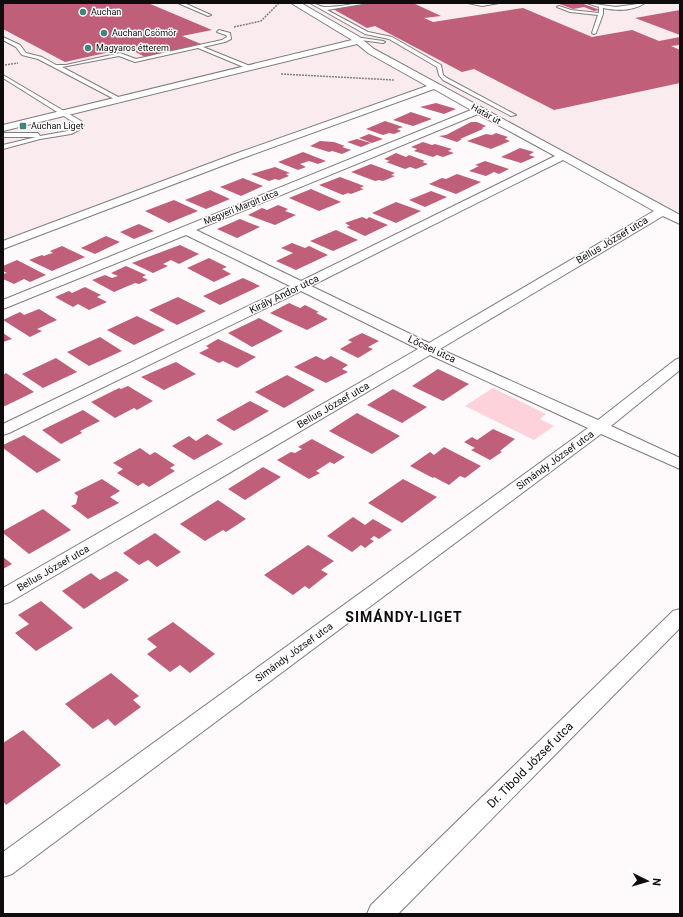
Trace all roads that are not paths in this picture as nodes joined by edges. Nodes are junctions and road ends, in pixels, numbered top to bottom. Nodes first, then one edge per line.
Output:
1 (180, 3) edge
2 (295, 3) edge
3 (312, 3) edge
4 (366, 3) edge
5 (470, 3) edge
6 (497, 3) edge
7 (589, 3) edge
8 (643, 3) edge
9 (559, 6) dead end
10 (600, 7) junction
11 (322, 9) junction
12 (601, 14) junction
13 (209, 15) dead end
14 (221, 32) road end
15 (594, 34) dead end
16 (3, 38) edge
17 (357, 40) junction
18 (401, 45) junction
19 (200, 47) junction
20 (55, 66) junction
21 (248, 67) junction
22 (3, 76) edge
23 (430, 87) junction
24 (120, 100) junction
25 (479, 110) junction
26 (64, 113) junction
27 (513, 115) dead end
28 (3, 128) edge
29 (3, 135) edge
30 (49, 135) junction
31 (3, 147) edge
32 (564, 156) junction
33 (674, 216) edge
34 (186, 230) junction
35 (3, 245) edge
36 (300, 286) junction
37 (3, 305) edge
38 (429, 349) junction
39 (680, 363) edge
40 (600, 427) junction
41 (3, 430) edge
42 (680, 464) edge
43 (3, 597) edge
44 (680, 616) edge
45 (3, 866) edge
46 (380, 914) edge

1 - 13 lane
2 - 17 street, Határ út
3 - 11 lane
4 - 11 lane
5 - 6 lane
7 - 10 lane
8 - 10 lane
9 - 12 lane
10 - 12 lane
11 - 18 lane
12 - 15 lane
14 - 19 lane
16 - 20 lane
17 - 18 lane
17 - 21 street
17 - 23 street, Határ út
18 - 27 lane
19 - 20 lane
19 - 21 lane
20 - 24 lane
21 - 24 street
22 - 26 lane
23 - 25 street, Határ út
23 - 35 street
24 - 26 street
25 - 32 street, Határ út
25 - 34 street, Megyeri Margit utca
26 - 28 street
26 - 30 lane
29 - 30 lane
30 - 31 lane
32 - 33 street, Határ út
32 - 36 street, Király Andor utca
33 - 38 street, Bellus József utca
34 - 36 street, Lőcsei utca
34 - 37 street, Megyeri Margit utca
36 - 38 street, Lőcsei utca
36 - 41 street, Király Andor utca
38 - 40 street, Lőcsei utca
38 - 43 street, Bellus József utca
39 - 40 street, Simándy József utca
40 - 42 street, Lőcsei utca
40 - 45 street, Simándy József utca
44 - 46 street, Dr. Tibold József utca

